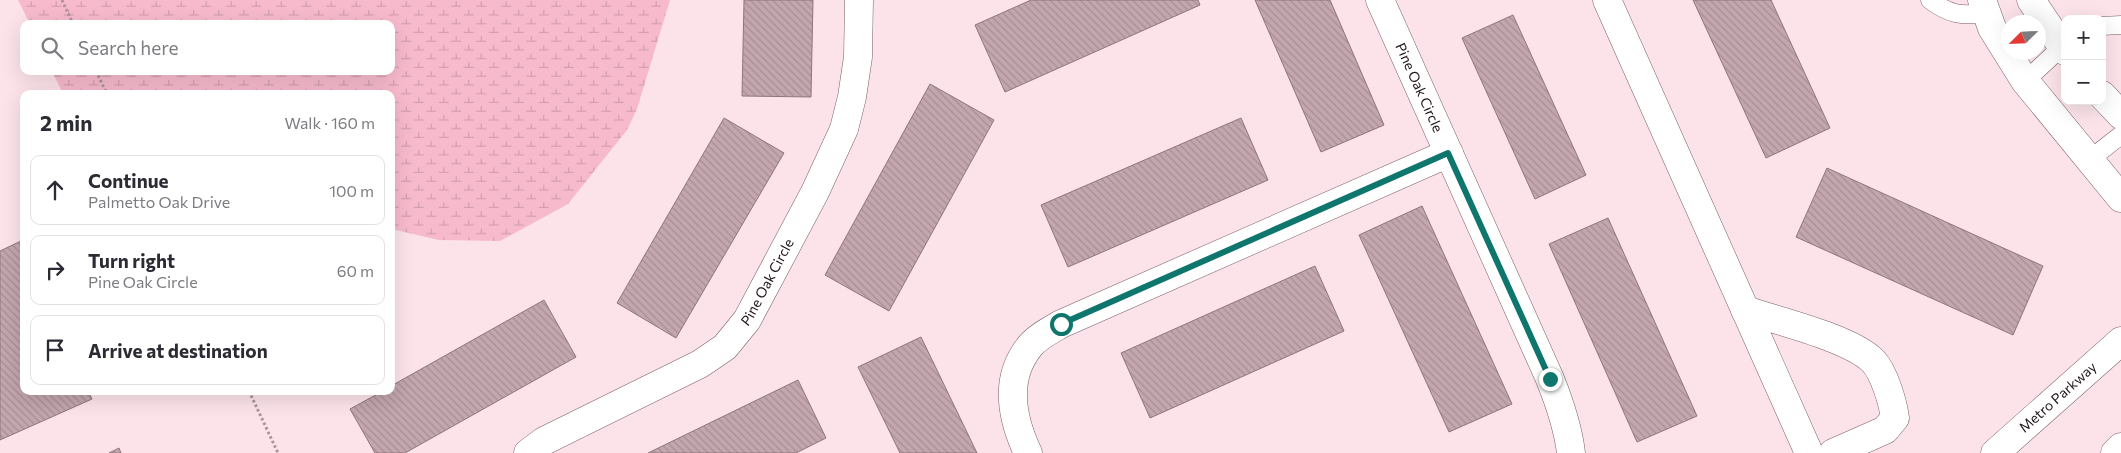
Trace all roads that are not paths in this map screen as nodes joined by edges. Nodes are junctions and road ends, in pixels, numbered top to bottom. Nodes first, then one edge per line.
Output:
1 (859, 0) edge
2 (1380, 0) edge
3 (1607, 0) edge
4 (1930, 0) edge
5 (2031, 0) edge
6 (1984, 7) edge
7 (2121, 25) edge
8 (2106, 26) edge
9 (2061, 44) edge
10 (2061, 49) edge
11 (2025, 81) junction
12 (2106, 99) edge
13 (2121, 115) edge
14 (2121, 135) edge
15 (1448, 153) junction
16 (2088, 160) junction
17 (2121, 198) edge
18 (1745, 310) junction
19 (2121, 342) edge
20 (2121, 447) edge
21 (528, 453) edge
22 (1028, 453) edge
23 (1571, 453) edge
24 (1809, 453) edge
25 (1833, 453) edge
26 (1995, 453) edge
27 (2115, 453) edge

1 - 21 street, Pine Oak Circle
2 - 15 street, Pine Oak Circle
3 - 18 street
4 - 6 lane
5 - 9 street
6 - 11 street
7 - 8 lane
10 - 11 lane
11 - 16 street
12 - 13 street
14 - 16 lane
15 - 22 street
15 - 23 street, Pine Oak Circle
16 - 17 street
18 - 24 street
18 - 25 street
19 - 26 street, Metro Parkway
20 - 27 street

